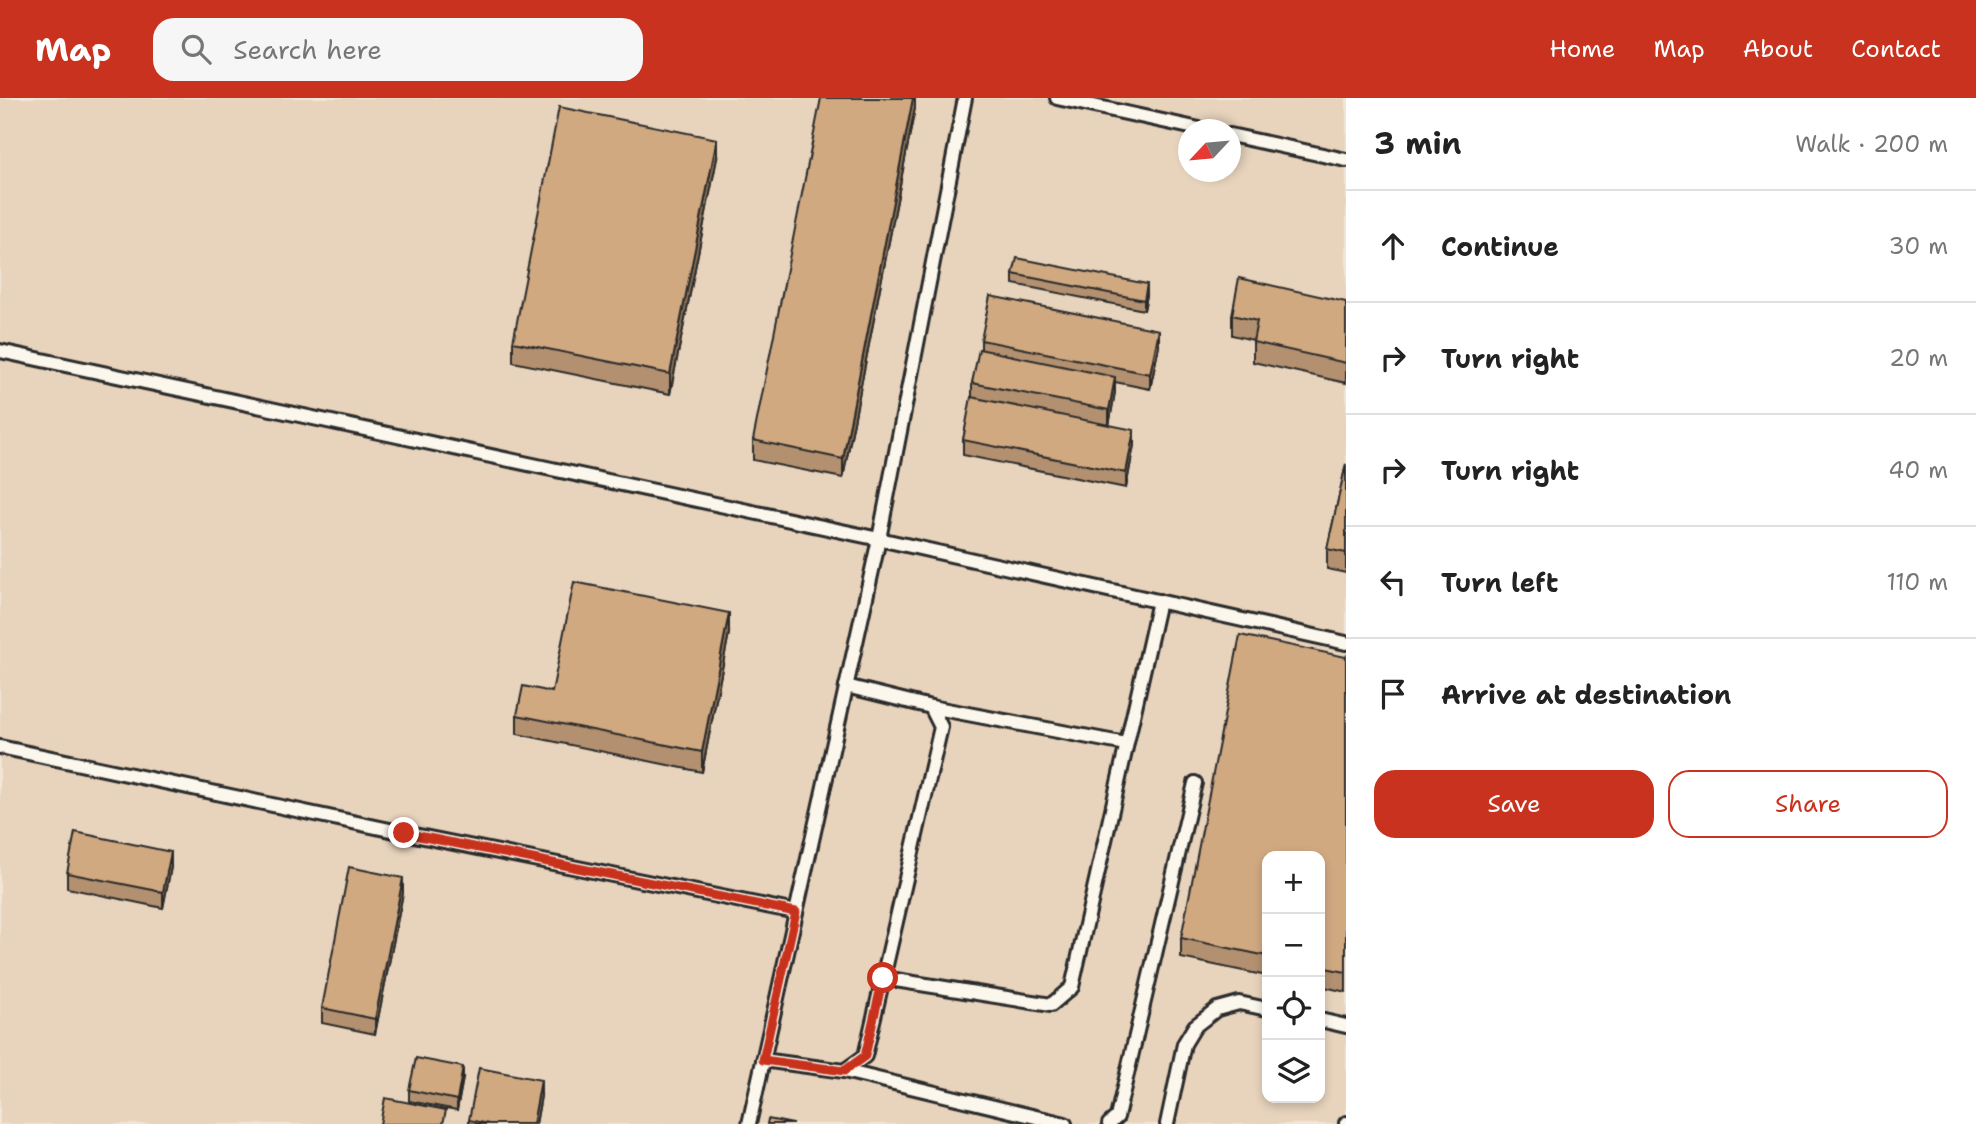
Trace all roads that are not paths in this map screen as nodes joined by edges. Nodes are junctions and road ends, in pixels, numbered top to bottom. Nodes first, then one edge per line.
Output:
1 (965, 98) edge
2 (1057, 98) edge
3 (1178, 124) edge
4 (1241, 137) edge
5 (1346, 160) edge
6 (0, 351) edge
7 (879, 539) junction
8 (1159, 601) junction
9 (1346, 643) edge
10 (846, 686) junction
11 (931, 707) junction
12 (1126, 744) junction
13 (0, 747) edge
14 (1195, 783) dead end
15 (796, 912) junction
16 (883, 978) junction
17 (1262, 1008) edge
18 (1325, 1021) edge
19 (1346, 1026) edge
20 (763, 1060) junction
21 (844, 1071) junction
22 (749, 1124) edge
23 (1065, 1124) edge
24 (1109, 1124) edge
25 (1167, 1124) edge

1 - 7 lane
2 - 3 lane
4 - 5 lane
6 - 7 lane
7 - 8 lane
7 - 10 lane
8 - 9 lane
8 - 12 lane
10 - 11 lane
10 - 15 lane
11 - 12 lane
11 - 16 lane
12 - 16 lane
13 - 15 lane
14 - 24 lane
15 - 20 lane
16 - 21 lane
17 - 25 lane
18 - 19 lane
20 - 21 lane
20 - 22 lane
21 - 23 lane

